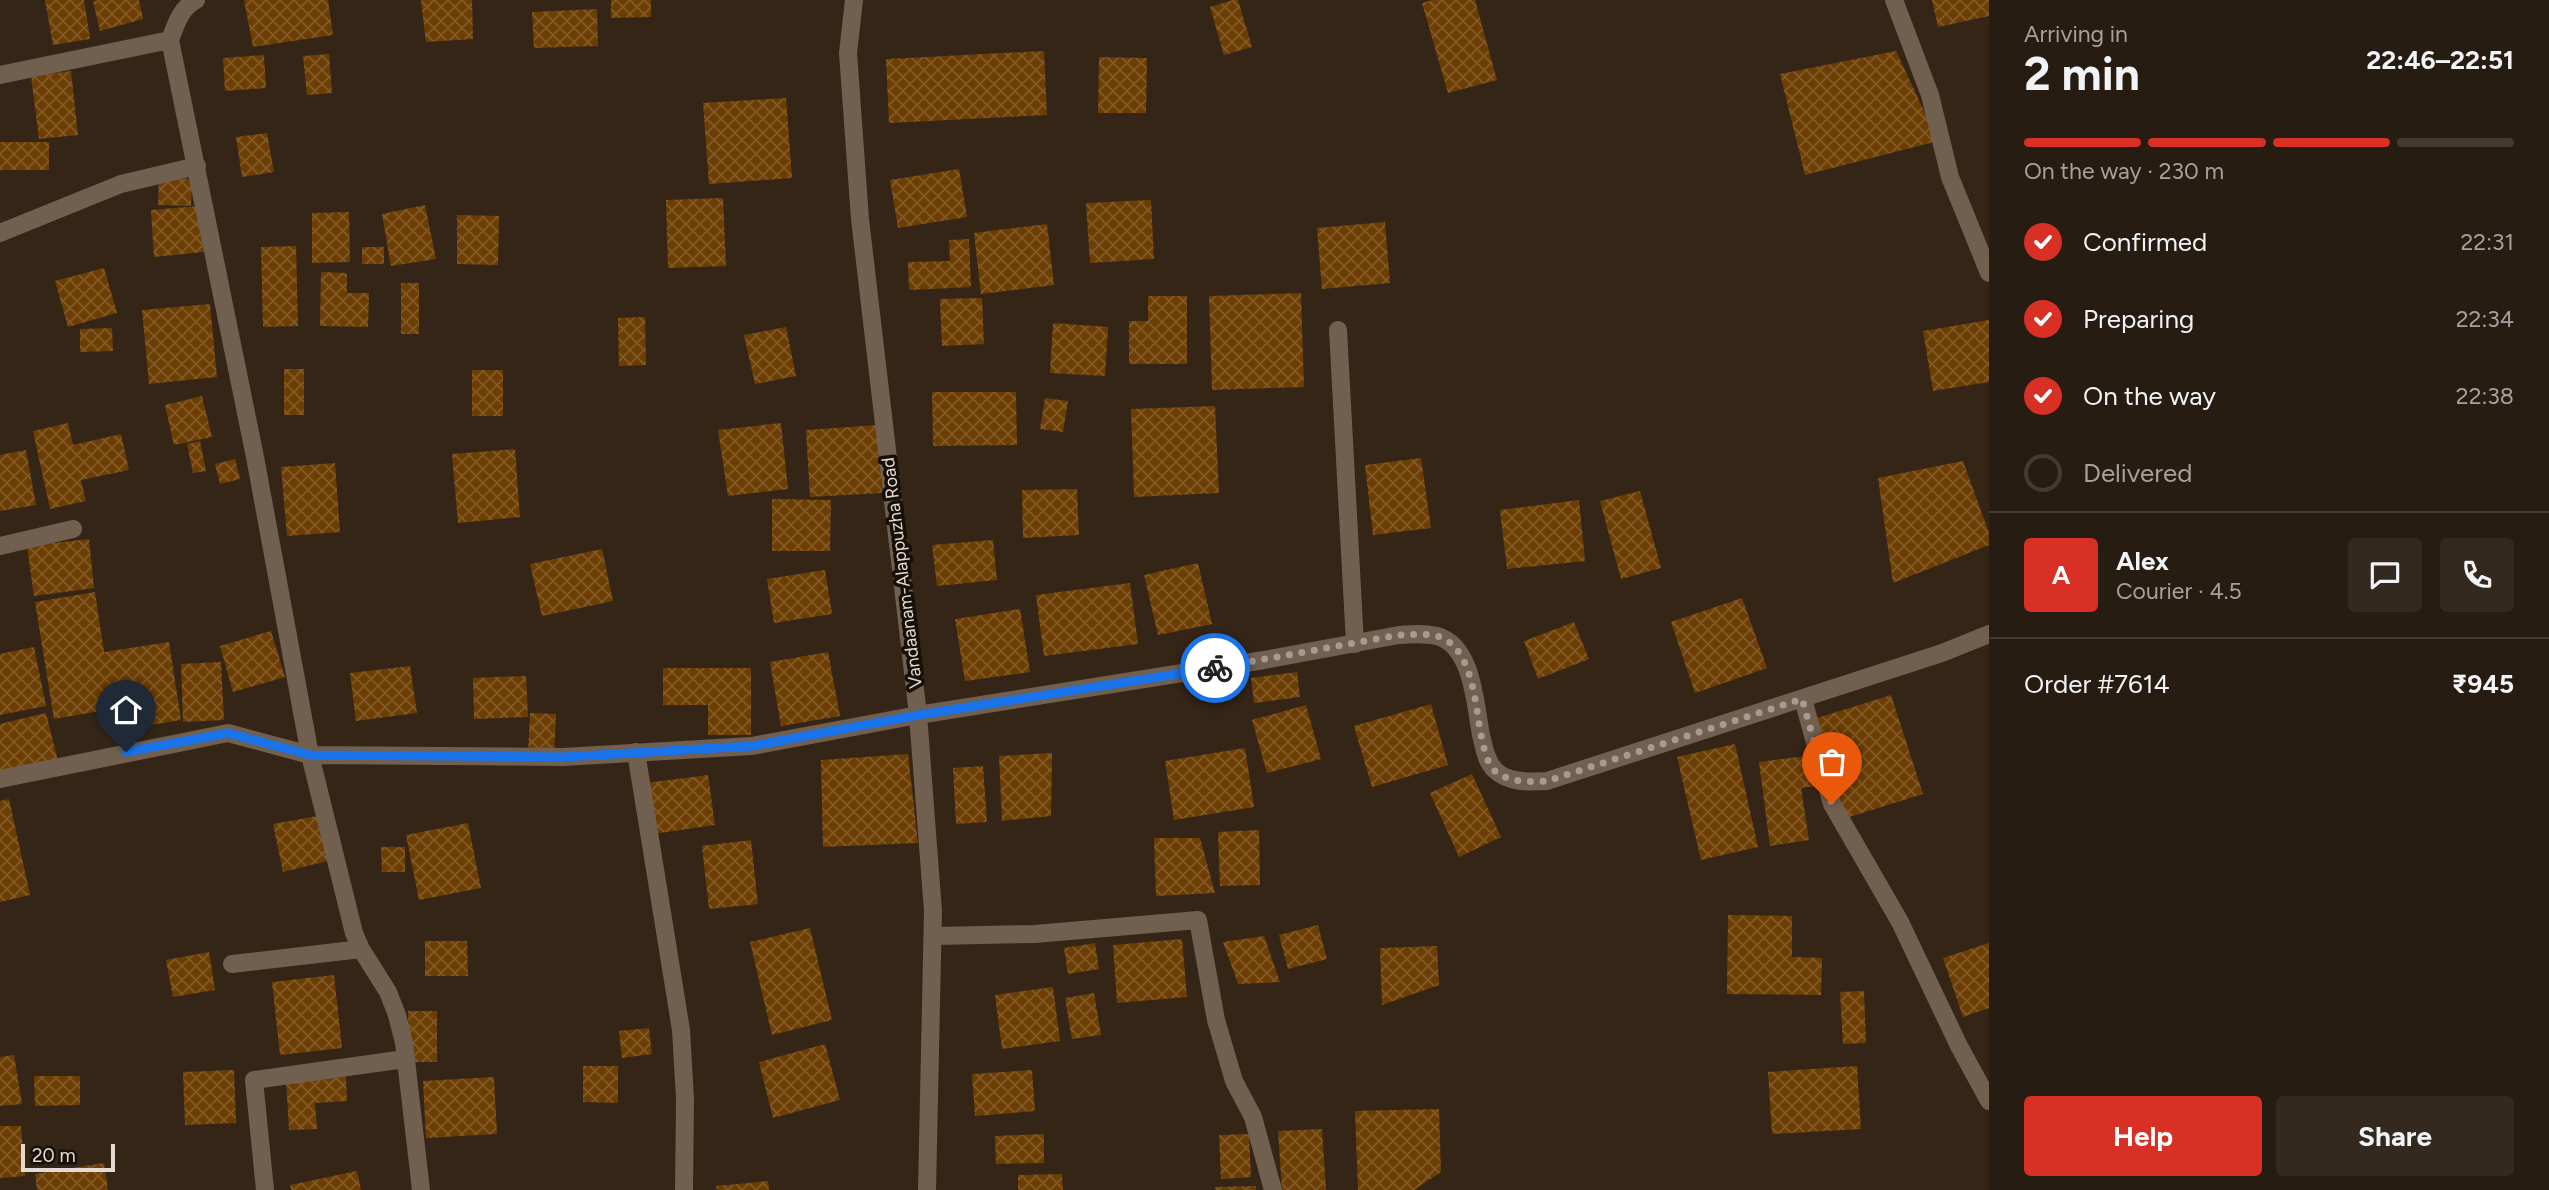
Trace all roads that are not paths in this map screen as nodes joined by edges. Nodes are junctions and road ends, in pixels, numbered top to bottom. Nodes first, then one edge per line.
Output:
1 (196, 0) edge
2 (854, 0) edge
3 (1894, 0) edge
4 (170, 40) junction
5 (0, 75) edge
6 (197, 166) junction
7 (0, 233) edge
8 (1989, 272) edge
9 (1338, 330) dead end
10 (73, 529) dead end
11 (0, 545) edge
12 (1989, 634) edge
13 (1355, 644) junction
14 (1802, 699) junction
15 (918, 715) junction
16 (636, 752) junction
17 (310, 755) junction
18 (0, 779) edge
19 (933, 936) junction
20 (361, 949) junction
21 (232, 964) dead end
22 (405, 1059) junction
23 (1989, 1101) edge
24 (265, 1190) edge
25 (421, 1190) edge
26 (684, 1190) edge
27 (927, 1190) edge
28 (1273, 1190) edge

1 - 4 street
2 - 15 street, Vandaanam-Alappuzha Road
3 - 8 street
4 - 5 street
4 - 6 street
6 - 7 street
6 - 17 street
9 - 13 street
10 - 11 street
12 - 14 street
13 - 14 street
13 - 15 street
14 - 23 street
15 - 16 street
15 - 19 street, Vandaanam-Alappuzha Road
16 - 17 street
16 - 26 street
17 - 18 street
17 - 20 street
19 - 27 street, Vandaanam-Alappuzha Road
19 - 28 street
20 - 21 street
20 - 22 street
22 - 24 street
22 - 25 street

